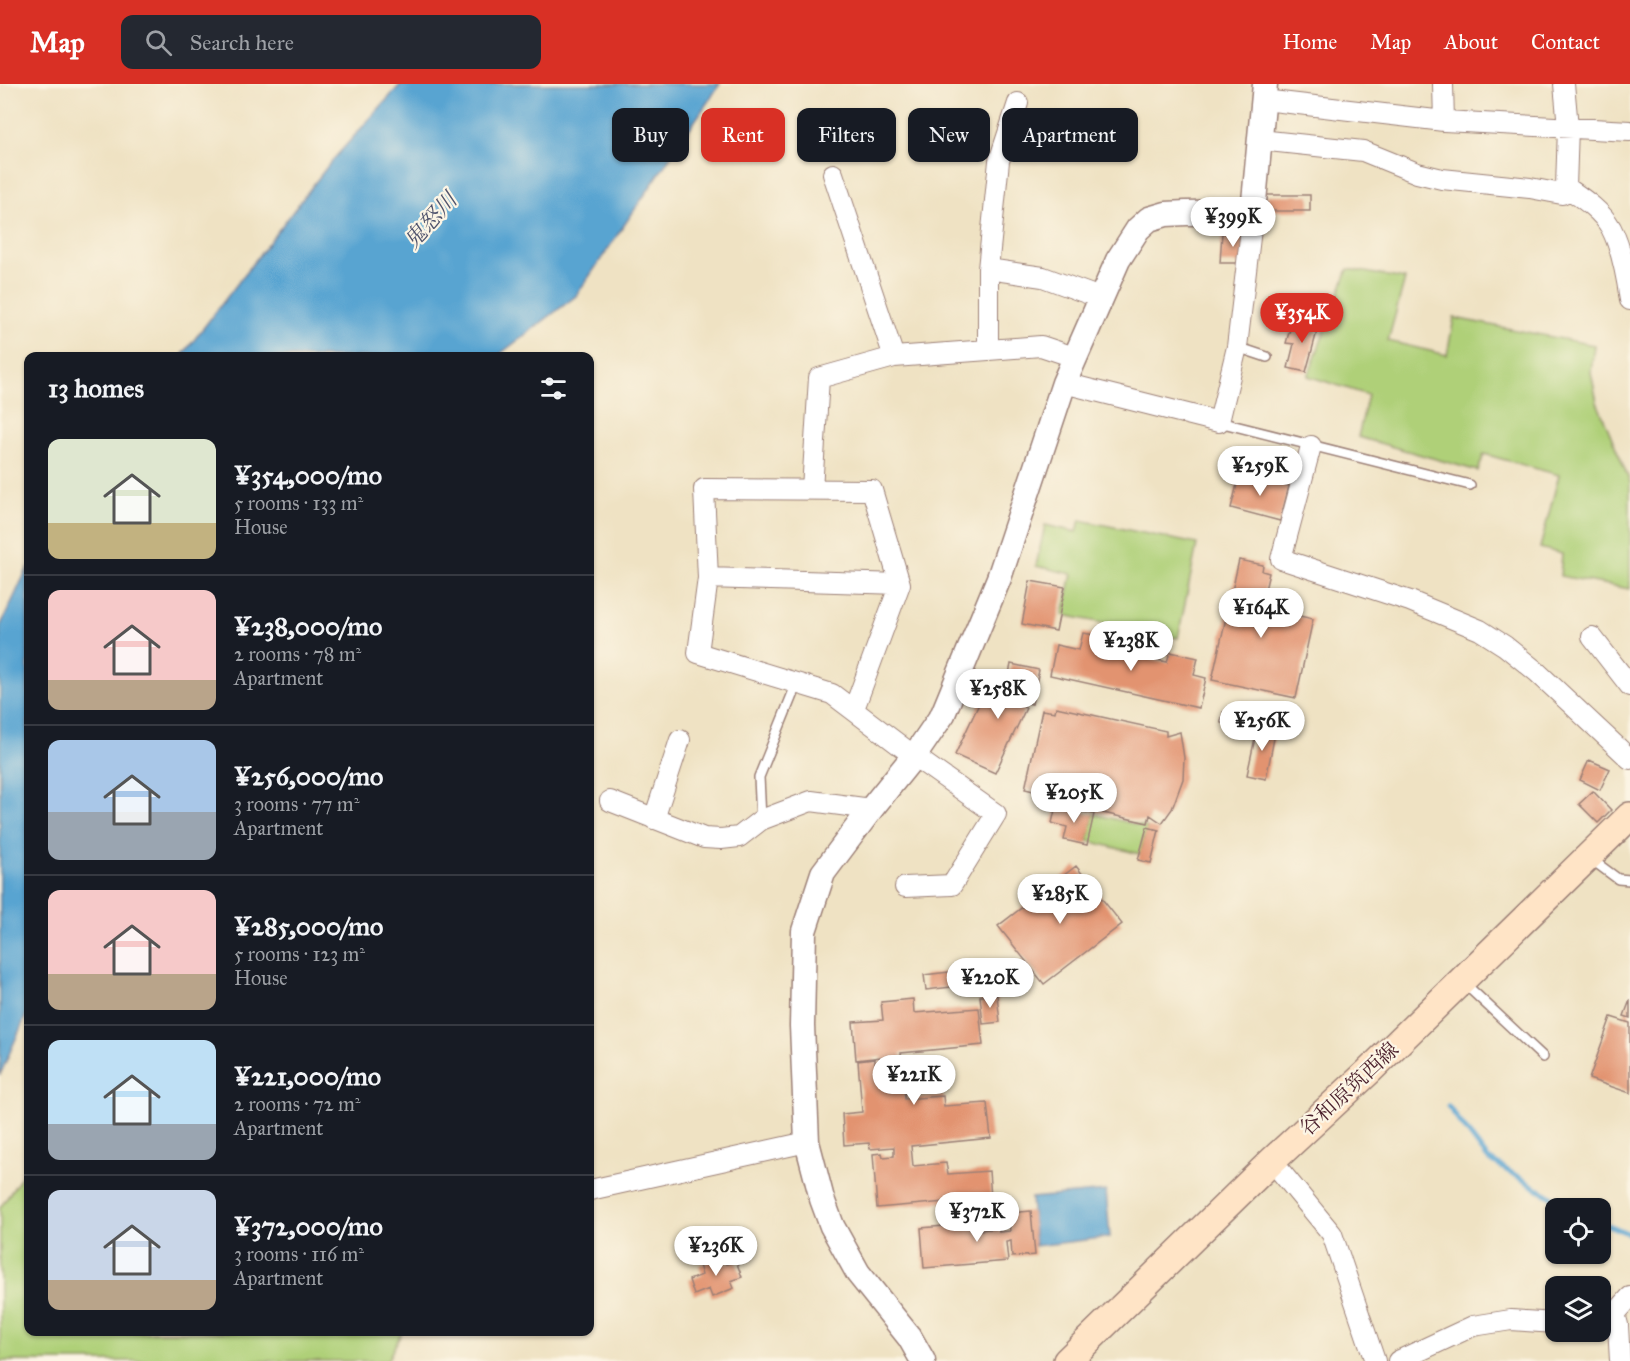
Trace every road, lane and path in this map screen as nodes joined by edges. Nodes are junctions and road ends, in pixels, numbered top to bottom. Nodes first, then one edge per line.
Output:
1 (1443, 84) edge
2 (1564, 84) edge
3 (1264, 92) edge
4 (1018, 103) dead end
5 (1444, 121) junction
6 (1568, 127) junction
7 (1630, 131) edge
8 (1260, 140) junction
9 (833, 174) dead end
10 (1561, 194) junction
11 (1253, 212) junction
12 (988, 269) junction
13 (1100, 298) junction
14 (1630, 300) edge
15 (1238, 347) junction
16 (988, 350) junction
17 (894, 357) junction
18 (1074, 357) junction
19 (1267, 357) dead end
20 (1064, 383) junction
21 (1219, 422) junction
22 (1311, 446) junction
23 (1470, 485) dead end
24 (813, 489) junction
25 (708, 578) junction
26 (900, 584) junction
27 (1592, 637) dead end
28 (797, 683) junction
29 (1630, 686) edge
30 (854, 709) junction
31 (680, 740) dead end
32 (914, 756) junction
33 (1630, 759) edge
34 (610, 801) dead end
35 (871, 809) junction
36 (1630, 816) edge
37 (654, 819) junction
38 (761, 820) junction
39 (1588, 857) junction
40 (1630, 880) edge
41 (905, 887) dead end
42 (1462, 981) junction
43 (1543, 1057) dead end
44 (807, 1142) junction
45 (1272, 1161) junction
46 (594, 1189) edge
47 (1630, 1297) edge
48 (1611, 1313) edge
49 (1611, 1318) edge
50 (1545, 1322) edge
51 (923, 1361) edge
52 (1067, 1361) edge
53 (1375, 1361) edge
54 (1398, 1361) edge
55 (1620, 1361) edge

1 - 5 street
2 - 6 street
3 - 5 street
3 - 8 street
4 - 12 street
5 - 6 street
6 - 7 street
6 - 10 street
8 - 10 street
8 - 11 street
9 - 17 street
10 - 14 street
11 - 13 street
11 - 15 street
12 - 13 street
12 - 16 street
13 - 18 street
15 - 19 lane
15 - 21 street
16 - 17 street
16 - 18 street
17 - 24 street
18 - 20 street
20 - 21 street
20 - 32 street
21 - 22 lane
22 - 23 lane
22 - 33 street
24 - 25 street
24 - 26 street
25 - 26 street
25 - 28 street
26 - 30 street
27 - 29 street
28 - 30 street
28 - 38 lane
30 - 32 street
31 - 37 street
32 - 35 street
32 - 41 street
34 - 37 street
35 - 38 street
35 - 44 street
36 - 39 main road, 谷和原筑西線
37 - 38 street
39 - 40 lane
39 - 42 main road, 谷和原筑西線
42 - 43 lane
42 - 45 main road, 谷和原筑西線
44 - 46 street
44 - 51 street
45 - 52 main road, 谷和原筑西線
45 - 53 street
47 - 48 street
49 - 55 street
50 - 54 street

